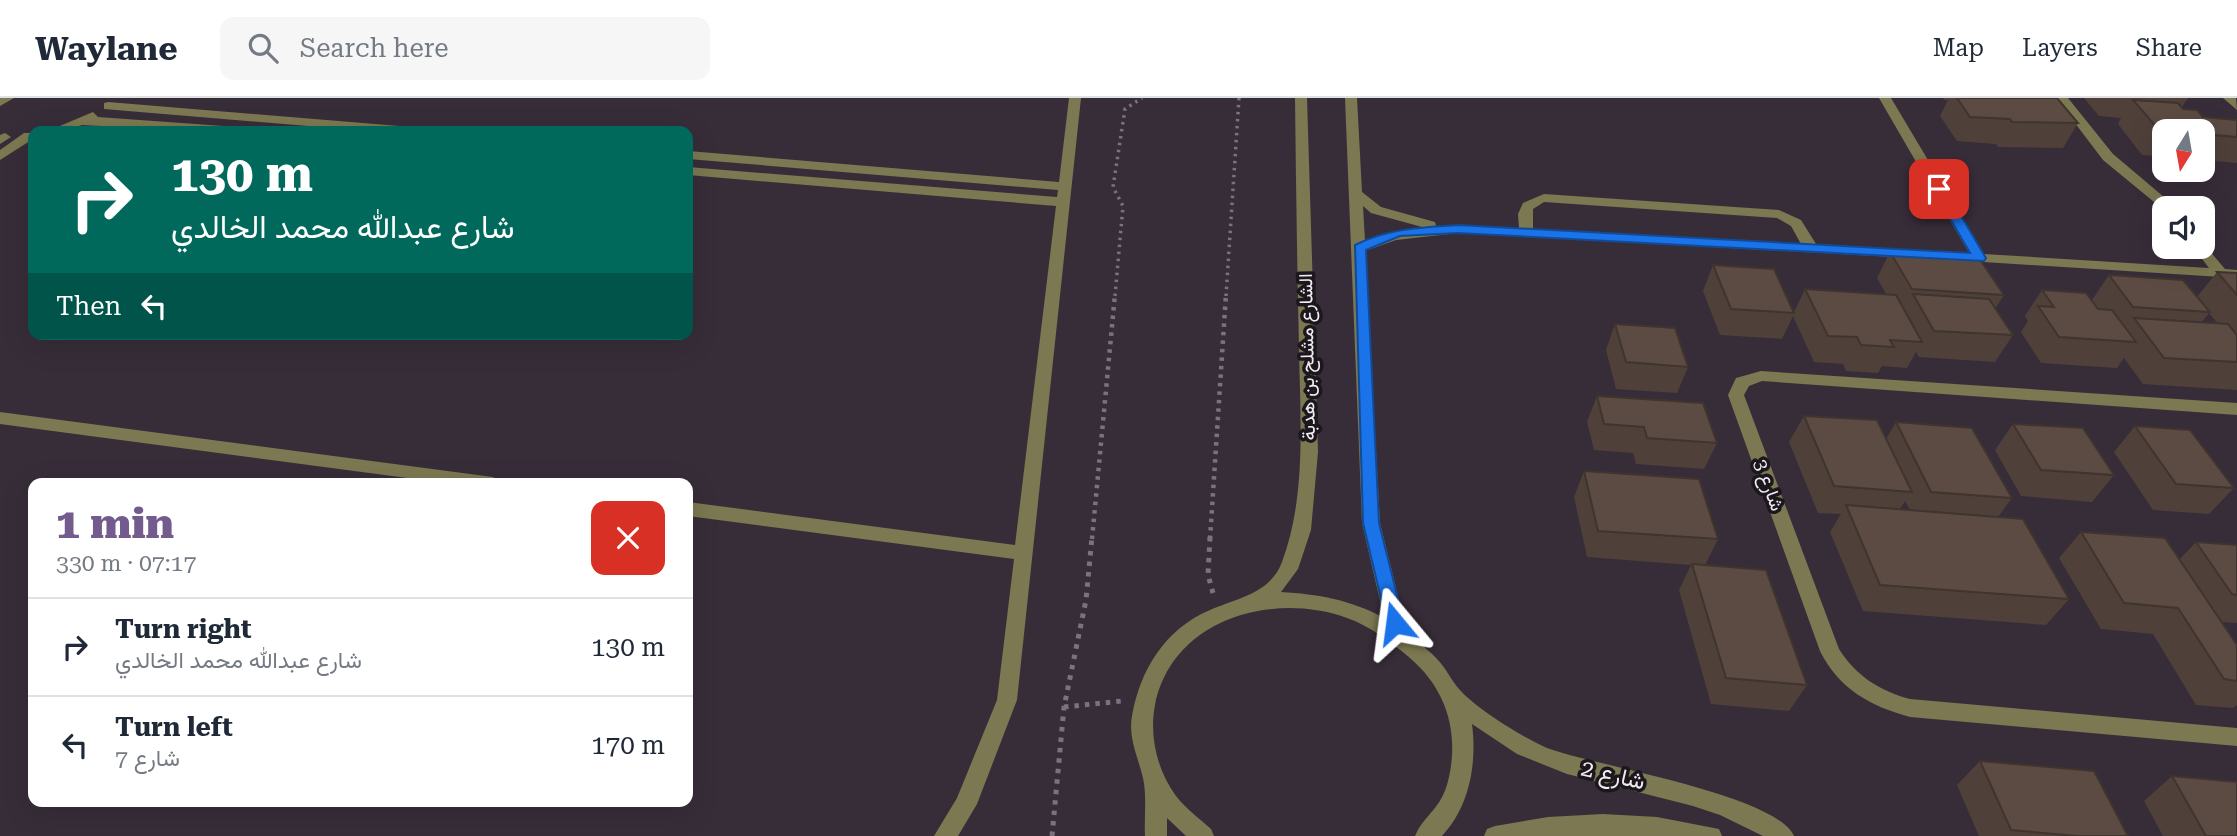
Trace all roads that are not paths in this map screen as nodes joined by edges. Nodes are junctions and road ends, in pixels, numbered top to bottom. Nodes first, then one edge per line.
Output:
1 (8, 98) edge
2 (1075, 98) edge
3 (1301, 98) edge
4 (1351, 98) edge
5 (1885, 98) edge
6 (2062, 98) edge
7 (2229, 98) edge
8 (0, 102) edge
9 (111, 102) edge
10 (2237, 106) edge
11 (222, 115) junction
12 (83, 121) junction
13 (68, 126) edge
14 (179, 126) edge
15 (208, 126) edge
16 (352, 126) edge
17 (28, 136) edge
18 (2, 138) edge
19 (28, 138) edge
20 (693, 155) edge
21 (0, 156) edge
22 (719, 157) junction
23 (693, 172) edge
24 (708, 173) junction
25 (1064, 195) junction
26 (1358, 195) junction
27 (2155, 196) edge
28 (1458, 229) junction
29 (1527, 233) junction
30 (1360, 248) junction
31 (1810, 248) junction
32 (1979, 258) junction
33 (2210, 259) edge
34 (2221, 273) junction
35 (2237, 274) edge
36 (2237, 409) edge
37 (0, 418) edge
38 (455, 478) edge
39 (693, 510) edge
40 (1022, 553) junction
41 (1259, 601) junction
42 (1422, 655) junction
43 (1451, 696) junction
44 (2237, 737) edge
45 (1154, 779) junction
46 (945, 836) edge
47 (1156, 836) edge
48 (1203, 836) edge
49 (1426, 836) edge
50 (1495, 836) edge
51 (1711, 836) edge
52 (1783, 836) edge

1 - 8 street
2 - 25 street
3 - 41 street, الشارع مشلح بن هدبة
4 - 26 street
5 - 32 street
6 - 27 street
7 - 10 street
9 - 11 street
9 - 12 street
11 - 15 street
11 - 16 street
12 - 13 street
12 - 14 street
17 - 18 street
19 - 21 street
20 - 22 street
22 - 24 street
22 - 25 street
23 - 24 street
24 - 25 street
25 - 40 street
26 - 28 street
26 - 30 street
28 - 29 street
28 - 30 street
29 - 31 street
29 - 31 street
30 - 42 street
31 - 32 street
32 - 34 street
33 - 34 street
34 - 35 street
36 - 44 street, شارع 3
37 - 38 street
39 - 40 street
40 - 46 street
41 - 42 street
41 - 45 street
42 - 43 street
43 - 49 street
43 - 52 street, شارع 2
45 - 47 street
45 - 48 street
50 - 51 street

